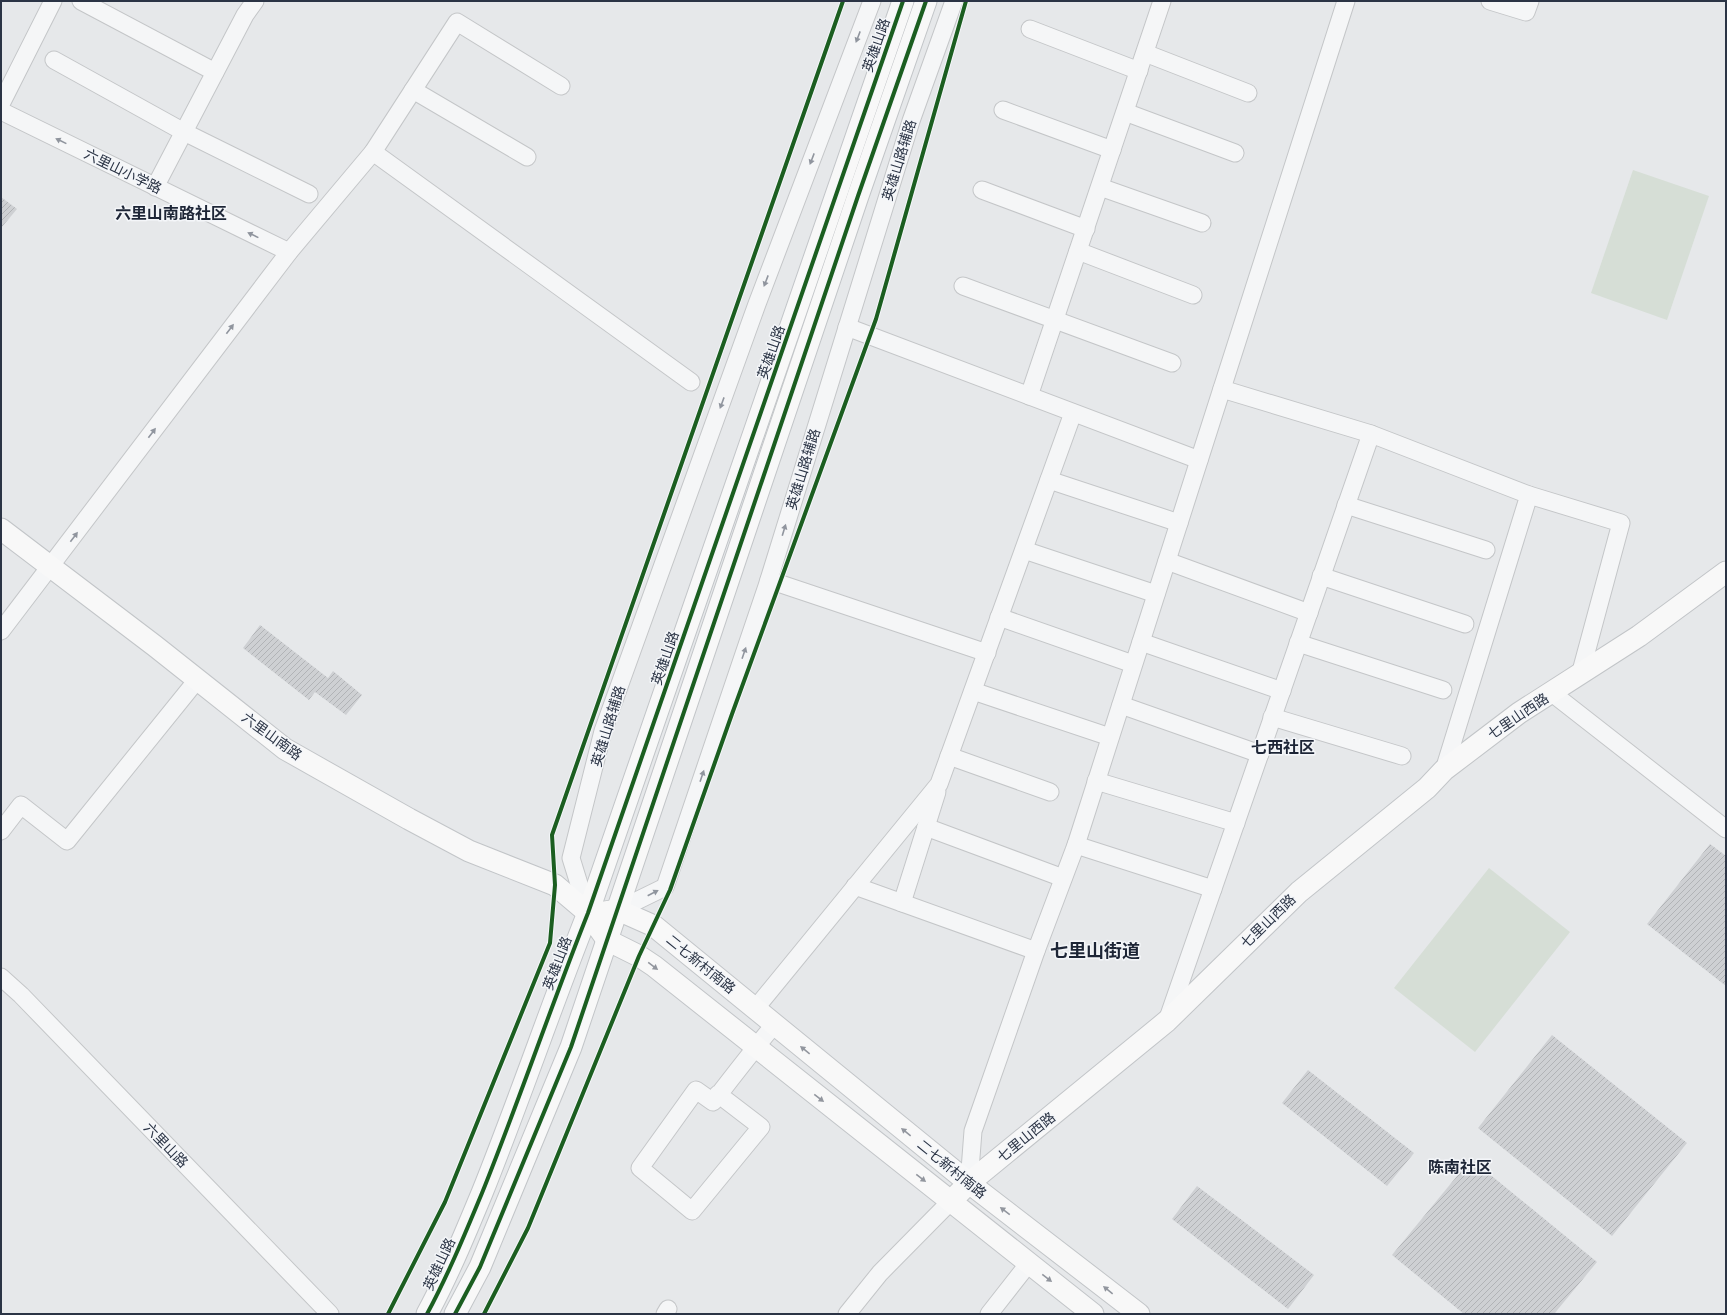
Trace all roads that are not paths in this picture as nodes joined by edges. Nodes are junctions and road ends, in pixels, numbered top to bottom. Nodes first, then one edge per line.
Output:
1 (53, 1) edge
2 (81, 1) edge
3 (255, 1) edge
4 (872, 1) edge
5 (903, 1) edge
6 (926, 1) edge
7 (954, 1) edge
8 (1162, 1) edge
9 (1346, 1) edge
10 (1490, 1) edge
11 (1530, 1) edge
12 (1030, 29) dead end
13 (1145, 53) junction
14 (54, 60) dead end
15 (1139, 71) junction
16 (215, 72) junction
17 (561, 86) dead end
18 (413, 90) junction
19 (1248, 93) dead end
20 (1, 104) edge
21 (1003, 110) dead end
22 (1, 111) edge
23 (1125, 112) junction
24 (184, 132) junction
25 (1112, 150) junction
26 (373, 152) junction
27 (1235, 153) dead end
28 (527, 157) dead end
29 (155, 187) junction
30 (1100, 187) junction
31 (982, 190) dead end
32 (309, 194) dead end
33 (1202, 223) dead end
34 (1086, 229) junction
35 (1078, 251) junction
36 (288, 252) junction
37 (963, 286) dead end
38 (1193, 295) dead end
39 (1055, 320) junction
40 (847, 327) junction
41 (1172, 363) dead end
42 (691, 382) dead end
43 (1222, 389) junction
44 (1030, 396) junction
45 (1073, 413) junction
46 (1371, 434) junction
47 (1199, 460) junction
48 (1049, 480) junction
49 (1529, 495) junction
50 (1346, 505) junction
51 (1179, 523) junction
52 (1, 530) edge
53 (1024, 550) junction
54 (1486, 550) dead end
55 (1167, 561) junction
56 (50, 568) junction
57 (1726, 572) edge
58 (1321, 576) junction
59 (769, 580) junction
60 (1156, 594) junction
61 (1309, 613) junction
62 (999, 617) junction
63 (1465, 624) dead end
64 (1, 631) edge
65 (1141, 642) junction
66 (1298, 643) junction
67 (987, 653) junction
68 (1133, 664) junction
69 (1580, 675) junction
70 (197, 680) junction
71 (1443, 690) dead end
72 (973, 691) junction
73 (1282, 691) junction
74 (1552, 693) junction
75 (1121, 705) junction
76 (1272, 717) junction
77 (1110, 737) junction
78 (1260, 754) junction
79 (949, 756) junction
80 (1402, 756) dead end
81 (1444, 770) junction
82 (1096, 781) junction
83 (939, 784) junction
84 (1050, 792) dead end
85 (1236, 823) junction
86 (926, 828) junction
87 (1726, 829) edge
88 (1, 830) edge
89 (1076, 845) junction
90 (1064, 878) junction
91 (855, 886) junction
92 (1213, 889) junction
93 (902, 903) junction
94 (618, 910) junction
95 (588, 913) junction
96 (607, 940) junction
97 (1036, 951) junction
98 (1, 977) edge
99 (755, 1008) junction
100 (1167, 1021) junction
101 (774, 1024) junction
102 (755, 1048) junction
103 (718, 1094) junction
104 (969, 1183) junction
105 (951, 1201) junction
106 (1029, 1263) junction
107 (330, 1314) edge
108 (427, 1314) edge
109 (455, 1314) edge
110 (847, 1314) edge
111 (990, 1314) edge
112 (1093, 1314) edge
113 (1139, 1314) edge

1 - 20 street
2 - 16 street
3 - 16 street
4 -> 95 street, 英雄山路辅路
5 - 95 main road, 英雄山路
6 - 94 main road
7 - 40 street, 英雄山路辅路
8 - 13 street
9 - 43 street
10 - 11 street
12 - 15 street
13 - 15 street
13 - 19 street
14 - 24 street
15 - 23 street
16 - 24 street
17 - 18 street
18 - 26 street
18 - 28 street
21 - 25 street
29 -> 22 street, 六里山小学路
23 - 25 street
23 - 27 street
24 - 29 street
24 - 32 street
25 - 30 street
26 - 36 street
26 - 42 street
36 -> 29 street, 六里山小学路
30 - 33 street
30 - 34 street
31 - 34 street
34 - 35 street
35 - 38 street
35 - 39 street
56 -> 36 street
37 - 39 street
39 - 41 street
39 - 44 street
40 - 44 street
59 -> 40 street, 英雄山路辅路
43 - 46 street
43 - 47 street
44 - 45 street
45 - 47 street
45 - 48 street
46 - 49 street
46 - 50 street
47 - 51 street
48 - 51 street
48 - 53 street
49 - 69 street
49 - 81 street
50 - 54 street
50 - 58 street
51 - 55 street
52 - 56 main road, 六里山南路
53 - 60 street
53 - 62 street
55 - 60 street
55 - 61 street
56 - 64 street
56 - 70 main road, 六里山南路
57 - 69 main road, 七里山西路
58 - 61 street
58 - 63 street
59 - 67 street
94 -> 59 street, 英雄山路辅路
60 - 65 street
61 - 66 street
62 - 67 street
62 - 68 street
65 - 68 street
65 - 73 street
66 - 71 street
66 - 73 street
67 - 72 street
68 - 75 street
69 - 74 main road, 七里山西路
70 - 88 street
70 - 95 main road, 六里山南路
72 - 77 street
72 - 79 street
73 - 76 street
74 - 81 main road, 七里山西路
74 - 87 street
75 - 77 street
75 - 78 street
76 - 78 street
76 - 80 street
77 - 82 street
78 - 85 street
79 - 83 street
79 - 84 street
81 - 100 main road, 七里山西路
82 - 85 street
82 - 89 street
83 - 86 street
83 - 91 street
85 - 92 street
86 - 90 street
86 - 93 street
89 - 90 street
89 - 92 street
90 - 97 street
91 - 93 street
91 - 99 street
92 - 100 street
93 - 97 street
94 - 95 main road, 二七新村南路
94 - 96 main road
94 - 99 main road, 二七新村南路
95 - 96 main road, 二七新村南路
95 - 108 main road, 英雄山路
96 -> 102 main road, 二七新村南路
96 - 109 main road
97 - 104 street
98 - 107 street, 六里山路
99 - 101 main road, 二七新村南路
100 - 104 main road, 七里山西路
101 - 102 street
104 -> 101 main road, 二七新村南路
102 - 103 street
102 -> 105 main road, 二七新村南路
103 - 103 street
104 - 105 main road, 七里山西路
113 -> 104 main road, 二七新村南路
105 - 106 main road, 二七新村南路
105 - 110 street, 七里山西路
106 - 111 street
106 -> 112 main road, 二七新村南路

